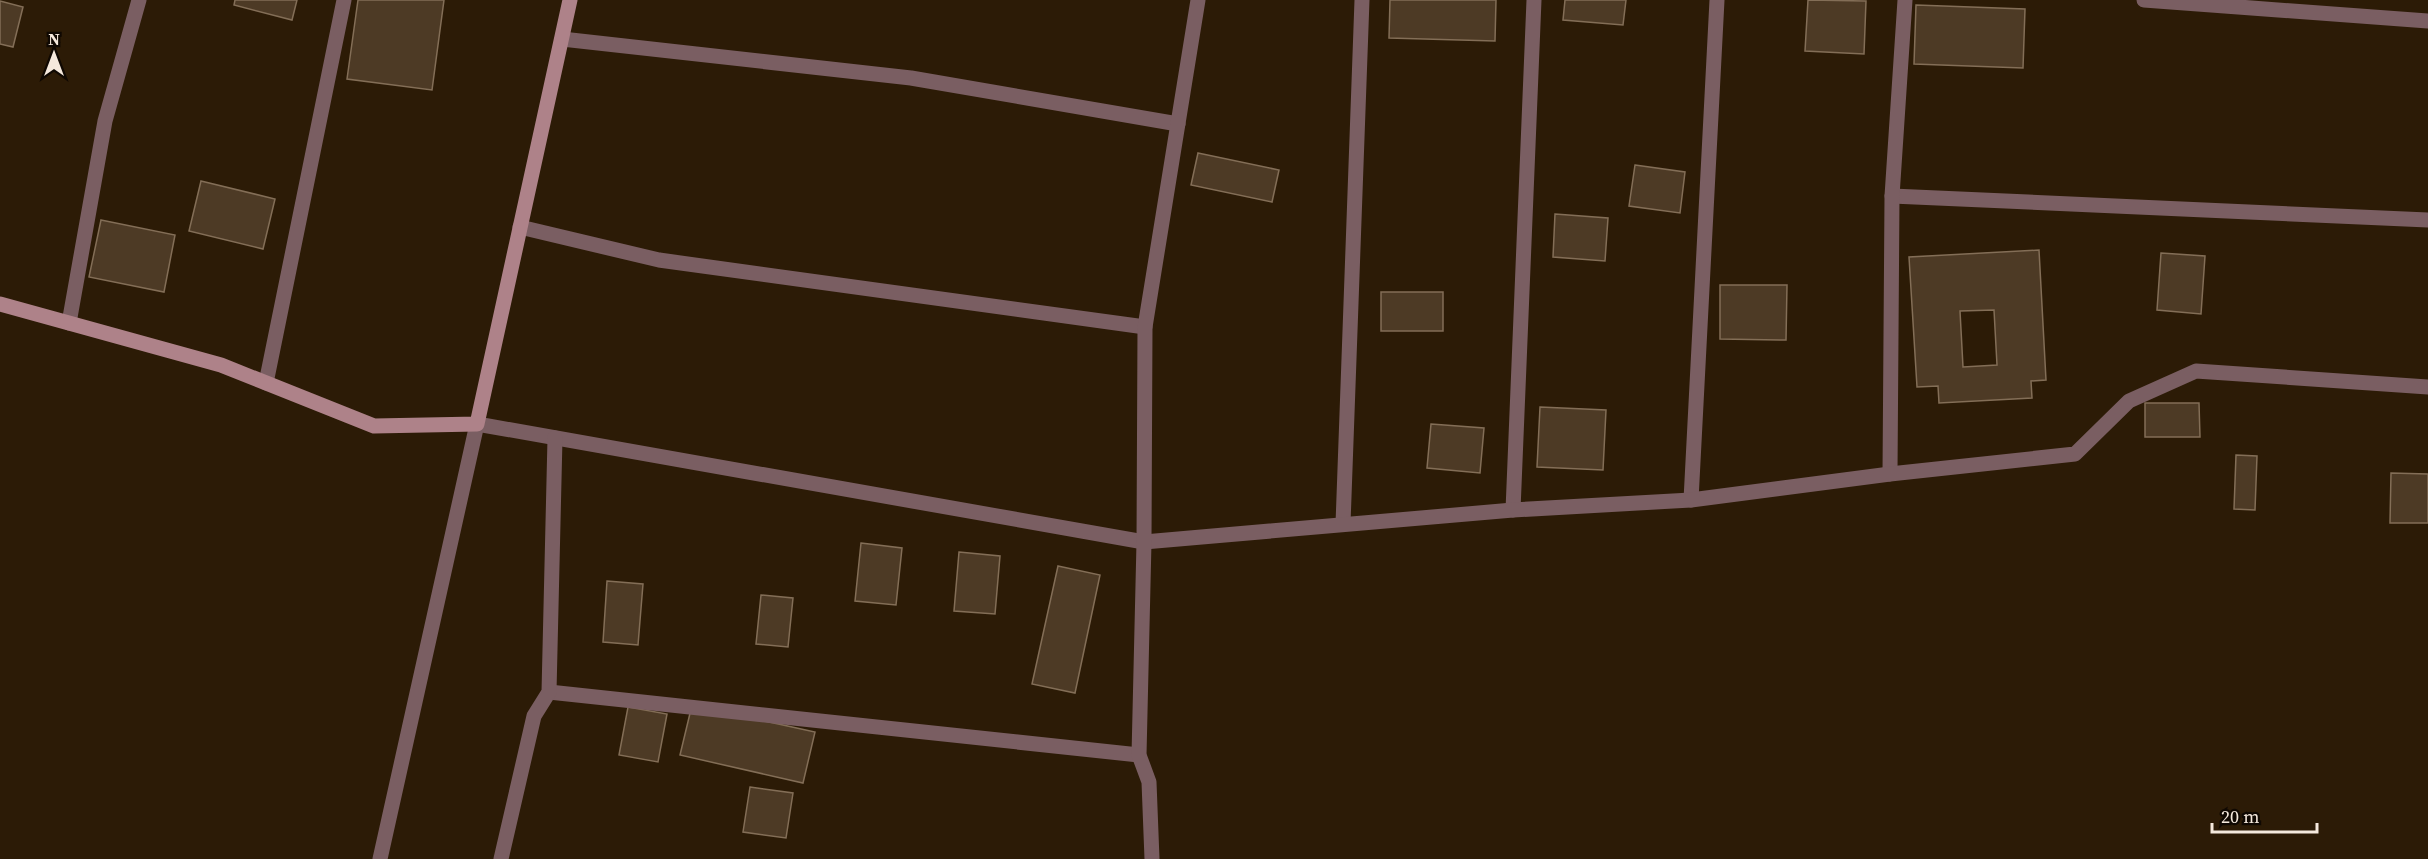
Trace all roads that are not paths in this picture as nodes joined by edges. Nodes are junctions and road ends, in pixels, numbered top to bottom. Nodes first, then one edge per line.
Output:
1 (139, 0) edge
2 (344, 0) edge
3 (570, 0) edge
4 (1198, 0) edge
5 (1362, 0) edge
6 (1534, 0) edge
7 (1717, 0) edge
8 (1905, 0) edge
9 (2144, 0) edge
10 (2428, 21) edge
11 (562, 39) junction
12 (1178, 124) junction
13 (1892, 196) junction
14 (2428, 220) edge
15 (520, 226) junction
16 (0, 304) edge
17 (69, 322) junction
18 (1145, 327) junction
19 (267, 383) junction
20 (2428, 387) edge
21 (477, 424) junction
22 (555, 438) junction
23 (1890, 474) junction
24 (1691, 500) junction
25 (1514, 510) junction
26 (1343, 524) junction
27 (1144, 542) junction
28 (549, 692) junction
29 (1139, 755) junction
30 (380, 859) edge
31 (502, 859) edge
32 (1152, 859) edge

1 - 17 street
2 - 19 street
3 - 11 street
4 - 12 street
5 - 26 street
6 - 25 street
7 - 24 street
8 - 13 street
9 - 10 street
11 - 12 street
11 - 15 street
12 - 18 street
13 - 14 street
13 - 23 street
15 - 18 street
15 - 21 street
16 - 17 street
17 - 19 street
18 - 27 street
19 - 21 street
20 - 23 street
21 - 22 street
21 - 30 street
22 - 27 street
22 - 28 street
23 - 24 street
24 - 25 street
25 - 26 street
26 - 27 street
27 - 29 street
28 - 29 street
28 - 31 street
29 - 32 street

